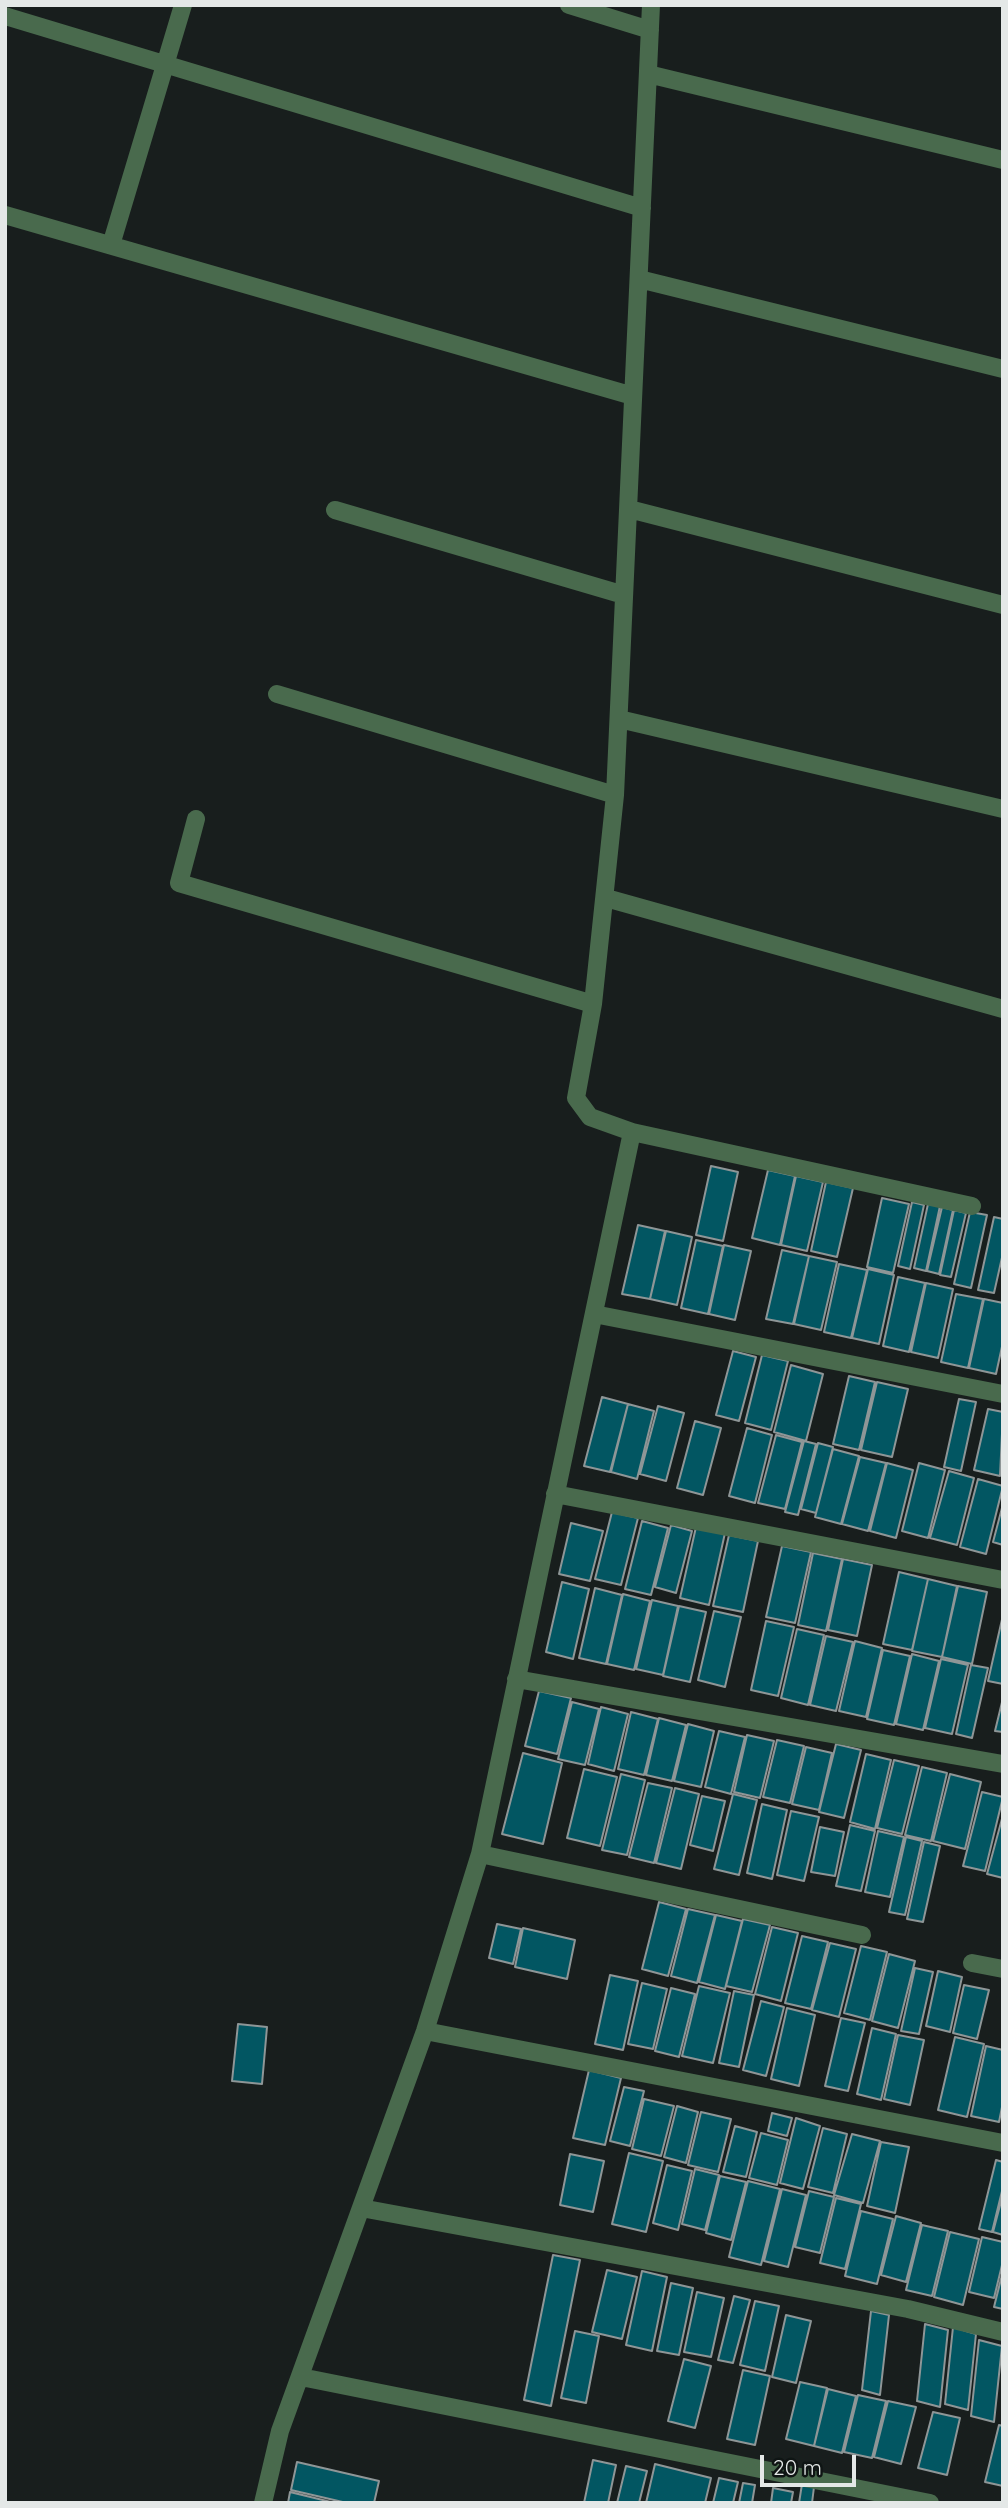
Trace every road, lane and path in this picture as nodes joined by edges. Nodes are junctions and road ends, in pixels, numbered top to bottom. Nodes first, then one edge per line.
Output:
1 (183, 5) edge
2 (569, 5) edge
3 (651, 5) edge
4 (5, 16) edge
5 (650, 30) junction
6 (166, 64) junction
7 (648, 74) junction
8 (1003, 160) edge
9 (642, 208) junction
10 (5, 215) edge
11 (111, 245) junction
12 (639, 279) junction
13 (1003, 369) edge
14 (634, 396) junction
15 (629, 509) junction
16 (335, 510) dead end
17 (624, 595) junction
18 (1003, 605) edge
19 (277, 694) dead end
20 (619, 719) junction
21 (615, 795) junction
22 (1003, 809) edge
23 (196, 819) dead end
24 (606, 898) junction
25 (593, 1004) junction
26 (1003, 1009) edge
27 (632, 1132) junction
28 (972, 1206) dead end
29 (594, 1314) junction
30 (1003, 1394) edge
31 (555, 1494) junction
32 (1003, 1580) edge
33 (516, 1679) junction
34 (1003, 1764) edge
35 (480, 1854) junction
36 (862, 1935) dead end
37 (972, 1963) dead end
38 (1003, 1969) edge
39 (425, 2031) junction
40 (1003, 2143) edge
41 (361, 2208) junction
42 (1003, 2332) edge
43 (301, 2377) junction
44 (264, 2503) edge
45 (930, 2503) edge

1 - 6 street
2 - 5 street
3 - 5 street
4 - 6 street
5 - 7 street
6 - 9 street
6 - 11 street
7 - 8 street
7 - 9 street
9 - 12 street
10 - 11 street
11 - 14 street
12 - 13 street
12 - 14 street
14 - 15 street
15 - 17 street
15 - 18 street
16 - 17 street
17 - 20 street
19 - 21 street
20 - 21 street
20 - 22 street
21 - 24 street
23 - 25 street
24 - 25 street
24 - 26 street
25 - 27 street
27 - 28 street
27 - 29 street
29 - 30 street
29 - 31 street
31 - 32 street
31 - 33 street
33 - 34 street
33 - 35 street
35 - 36 street
35 - 39 street
37 - 38 street
39 - 40 street
39 - 41 street
41 - 42 street
41 - 43 street
43 - 44 street
43 - 45 street

